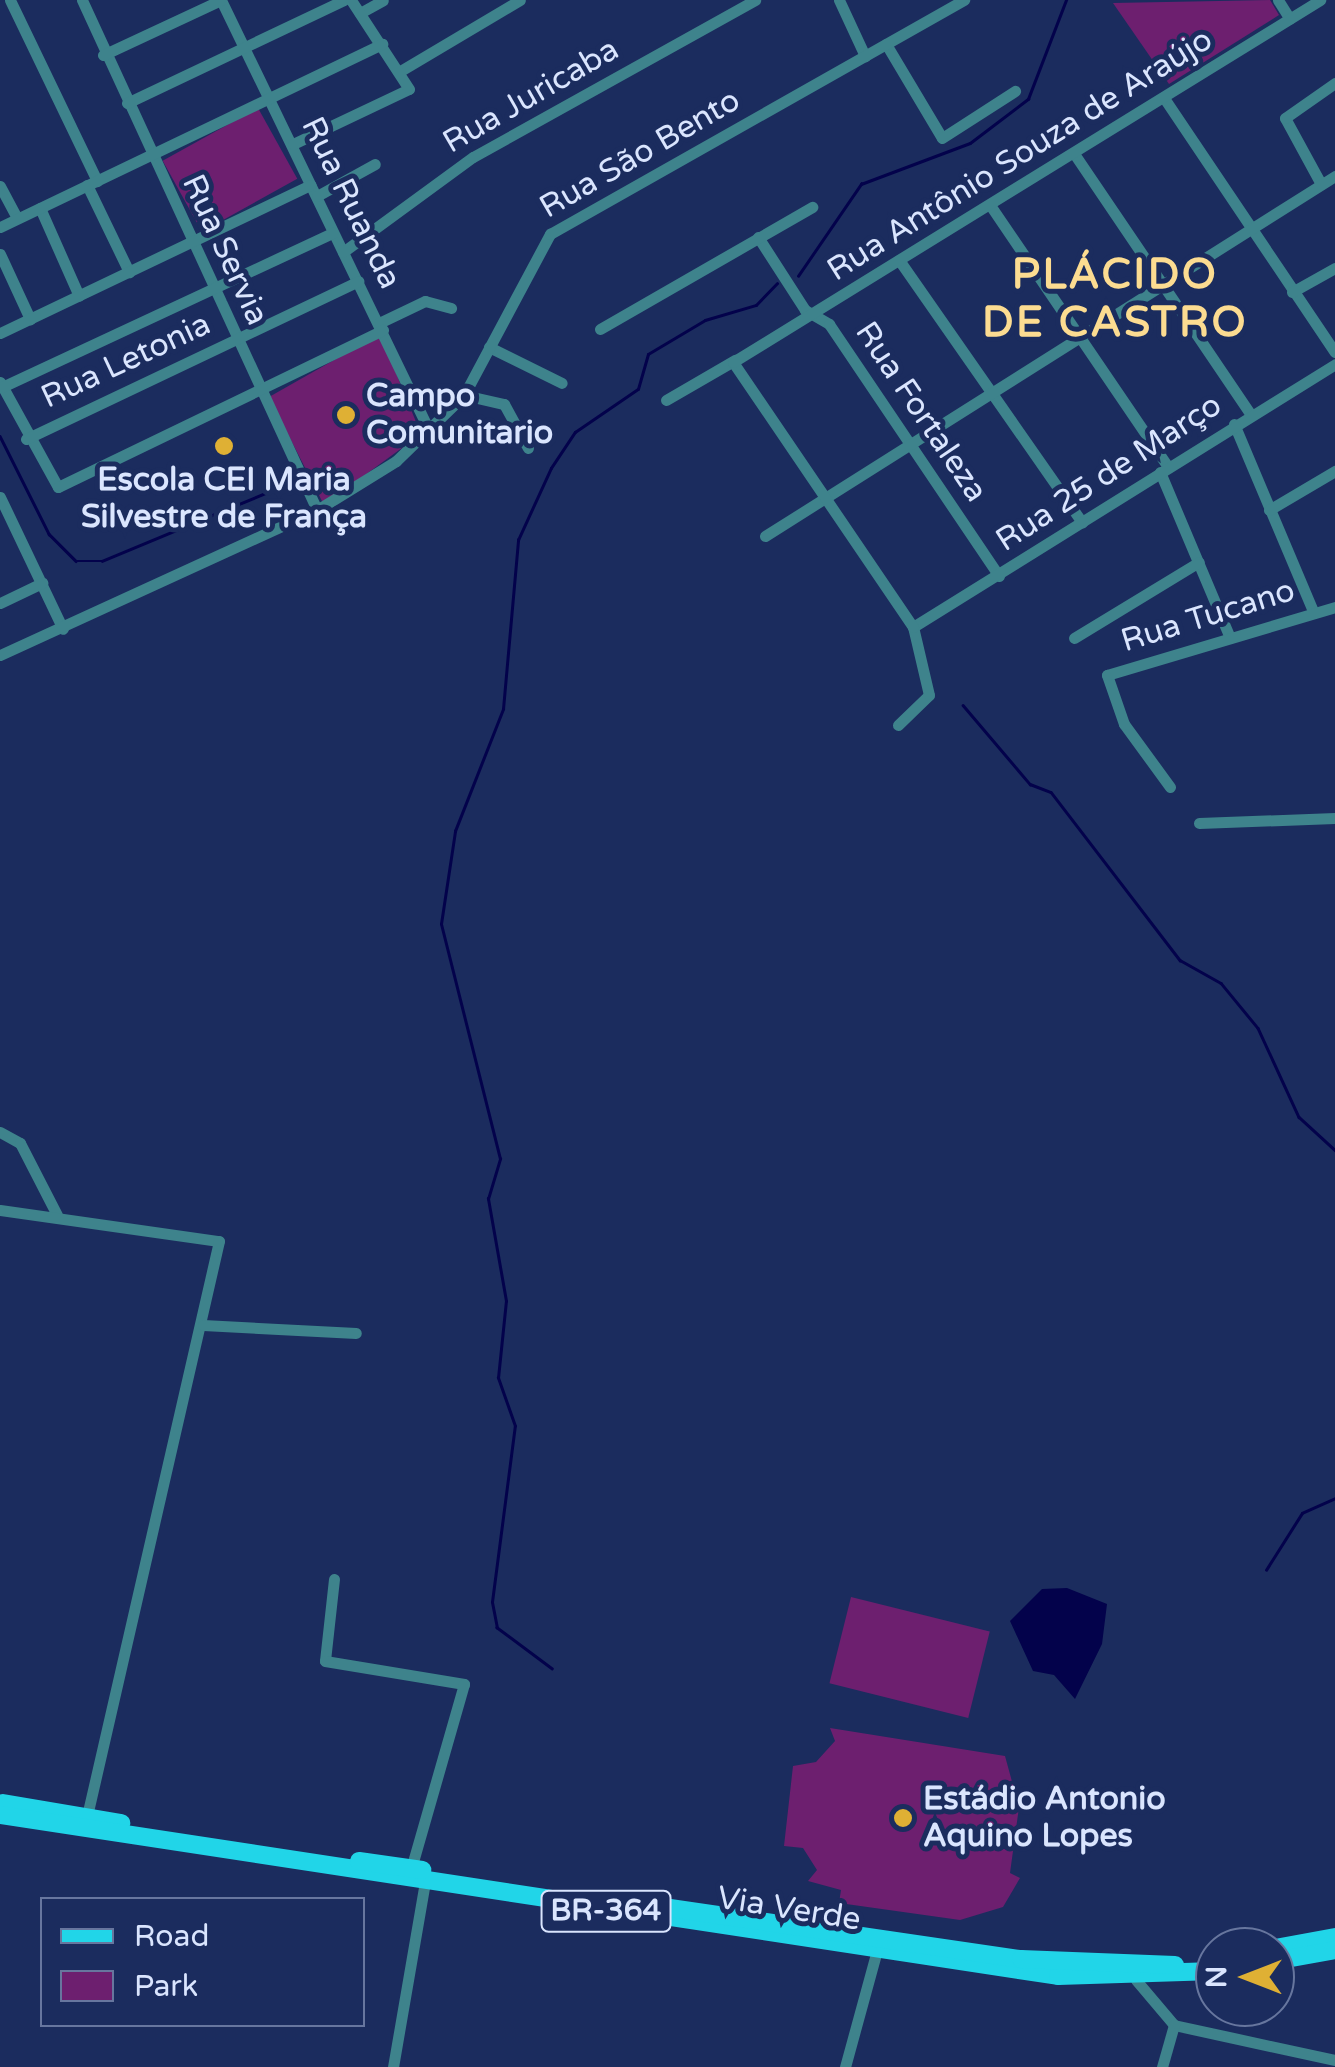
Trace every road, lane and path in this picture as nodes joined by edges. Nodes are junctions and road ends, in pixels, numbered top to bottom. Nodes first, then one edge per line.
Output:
1 (10, 0) edge
2 (221, 0) edge
3 (348, 0) edge
4 (383, 0) edge
5 (520, 0) edge
6 (756, 0) edge
7 (839, 0) edge
8 (964, 0) edge
9 (1278, 0) edge
10 (1320, 0) edge
11 (83, 6) edge
12 (360, 13) junction
13 (1290, 19) junction
14 (382, 44) junction
15 (886, 44) junction
16 (244, 46) junction
17 (104, 55) junction
18 (865, 56) junction
19 (406, 76) junction
20 (1335, 82) edge
21 (1015, 91) dead end
22 (269, 98) junction
23 (1164, 98) junction
24 (127, 102) junction
25 (293, 144) junction
26 (150, 155) junction
27 (1075, 155) junction
28 (375, 164) dead end
29 (1335, 176) edge
30 (92, 183) junction
31 (1321, 184) junction
32 (0, 186) edge
33 (313, 190) junction
34 (990, 204) junction
35 (40, 208) junction
36 (812, 208) dead end
37 (17, 218) junction
38 (0, 227) edge
39 (1248, 229) junction
40 (334, 233) junction
41 (758, 237) junction
42 (191, 244) junction
43 (343, 252) junction
44 (0, 254) edge
45 (899, 260) junction
46 (1335, 268) edge
47 (129, 272) junction
48 (358, 281) junction
49 (1167, 282) junction
50 (212, 288) junction
51 (1292, 292) junction
52 (80, 296) junction
53 (451, 308) dead end
54 (815, 314) junction
55 (30, 319) junction
56 (381, 326) junction
57 (600, 328) dead end
58 (0, 333) edge
59 (1078, 335) junction
60 (236, 340) junction
61 (490, 347) junction
62 (1335, 352) edge
63 (741, 357) junction
64 (1335, 364) edge
65 (562, 383) dead end
66 (1, 385) edge
67 (995, 391) junction
68 (260, 392) junction
69 (464, 396) junction
70 (666, 400) dead end
71 (1250, 415) junction
72 (1234, 424) junction
73 (430, 432) junction
74 (26, 439) junction
75 (907, 445) junction
76 (528, 448) dead end
77 (1164, 469) junction
78 (1335, 471) edge
79 (0, 496) edge
80 (820, 501) junction
81 (316, 510) junction
82 (1269, 510) junction
83 (1082, 522) junction
84 (766, 536) dead end
85 (1199, 562) junction
86 (998, 576) junction
87 (42, 583) junction
88 (0, 602) edge
89 (1335, 607) edge
90 (1314, 613) junction
91 (913, 627) junction
92 (63, 629) junction
93 (1074, 638) dead end
94 (1230, 638) junction
95 (0, 656) edge
96 (898, 726) dead end
97 (1170, 787) dead end
98 (1335, 818) edge
99 (1199, 823) dead end
100 (0, 1132) edge
101 (0, 1210) edge
102 (57, 1215) junction
103 (203, 1325) junction
104 (356, 1333) dead end
105 (334, 1580) dead end
106 (0, 1803) edge
107 (0, 1815) edge
108 (87, 1816) junction
109 (418, 1876) junction
110 (1335, 1938) edge
111 (1295, 1945) edge
112 (878, 1946) junction
113 (1335, 1950) edge
114 (1295, 1958) edge
115 (1195, 1961) edge
116 (1195, 1974) edge
117 (1136, 1980) junction
118 (1174, 2025) junction
119 (1335, 2060) edge
120 (393, 2067) edge
121 (845, 2067) edge
122 (1162, 2067) edge

1 - 30 street
2 - 16 street, Rua Ruanda
2 - 17 street
3 - 12 street
3 - 16 street
4 - 12 street
5 - 19 street
6 - 43 street, Rua Juricaba
7 - 18 street
8 - 15 street, Rua São Bento
9 - 13 street
10 - 13 street, Rua Antônio Souza de Araújo
11 - 17 street, Rua Servia
12 - 14 street
13 - 23 street, Rua Antônio Souza de Araújo
14 - 19 street
14 - 22 street
15 - 18 street, Rua São Bento
15 - 21 street
16 - 22 street, Rua Ruanda
16 - 24 street
17 - 24 street, Rua Servia
18 - 61 street, Rua São Bento
19 - 25 street
20 - 31 street
22 - 25 street, Rua Ruanda
22 - 26 street
23 - 27 street, Rua Antônio Souza de Araújo
23 - 39 street
24 - 26 street, Rua Servia
25 - 33 street, Rua Ruanda
26 - 30 street
26 - 42 street, Rua Servia
27 - 34 street, Rua Antônio Souza de Araújo
27 - 49 street
28 - 33 street
29 - 31 street
30 - 35 street
30 - 47 street
31 - 39 street
32 - 37 street
33 - 40 street, Rua Ruanda
33 - 42 street
34 - 45 street, Rua Antônio Souza de Araújo
34 - 59 street
35 - 37 street
35 - 52 street
36 - 41 street
37 - 38 street
39 - 49 street
39 - 51 street
40 - 43 street, Rua Ruanda
40 - 50 street
41 - 54 street, Rua Fortaleza
41 - 57 street
42 - 47 street
42 - 50 street, Rua Servia
43 - 48 street, Rua Ruanda
44 - 55 street
45 - 54 street, Rua Antônio Souza de Araújo
45 - 67 street
46 - 51 street
47 - 52 street
48 - 56 street, Rua Ruanda
48 - 60 street, Rua Letonia
49 - 59 street
49 - 71 street
50 - 60 street, Rua Servia
50 - 66 street
51 - 62 street
52 - 55 street
53 - 56 street
54 - 63 street, Rua Antônio Souza de Araújo
54 - 75 street, Rua Fortaleza
55 - 58 street
56 - 68 street
56 - 73 street, Rua Ruanda
59 - 67 street
59 - 77 street
60 - 68 street, Rua Servia
60 - 74 street, Rua Letonia
61 - 65 street
61 - 69 street, Rua São Bento
63 - 70 street, Rua Antônio Souza de Araújo
63 - 80 street
64 - 71 street, Rua 25 de Março
66 - 74 street
67 - 75 street
67 - 83 street
68 - 74 street
68 - 81 street, Rua Servia
69 - 73 street, Rua São Bento
69 - 76 street
71 - 72 street, Rua 25 de Março
72 - 77 street, Rua 25 de Março
72 - 82 street
73 - 81 street, Rua São Bento
75 - 80 street
75 - 86 street, Rua Fortaleza
77 - 83 street, Rua 25 de Março
77 - 85 street
78 - 82 street
79 - 87 street
80 - 84 street
80 - 91 street
81 - 92 street, Rua São Bento
82 - 90 street
83 - 86 street, Rua 25 de Março
85 - 93 street
85 - 94 street
86 - 91 street, Rua 25 de Março
87 - 88 street
87 - 92 street
89 - 90 street, Rua Tucano
90 - 94 street, Rua Tucano
91 - 96 street
92 - 95 street, Rua São Bento
94 - 97 street, Rua Tucano
98 - 99 street
100 - 102 street
101 - 102 street
102 - 103 street
103 - 104 street
103 - 108 street
105 - 109 street
106 - 108 main road, Via Verde / BR-364
107 - 109 main road, Via Verde / BR-364
108 - 109 main road, Via Verde / BR-364
109 - 112 main road, Via Verde / BR-364
109 - 120 street
110 - 111 main road
112 - 115 main road, Via Verde / BR-364
112 - 117 main road, Via Verde / BR-364
112 - 121 street
113 - 114 main road
116 - 117 main road, Via Verde / BR-364
117 - 118 street
118 - 119 street
118 - 122 street

